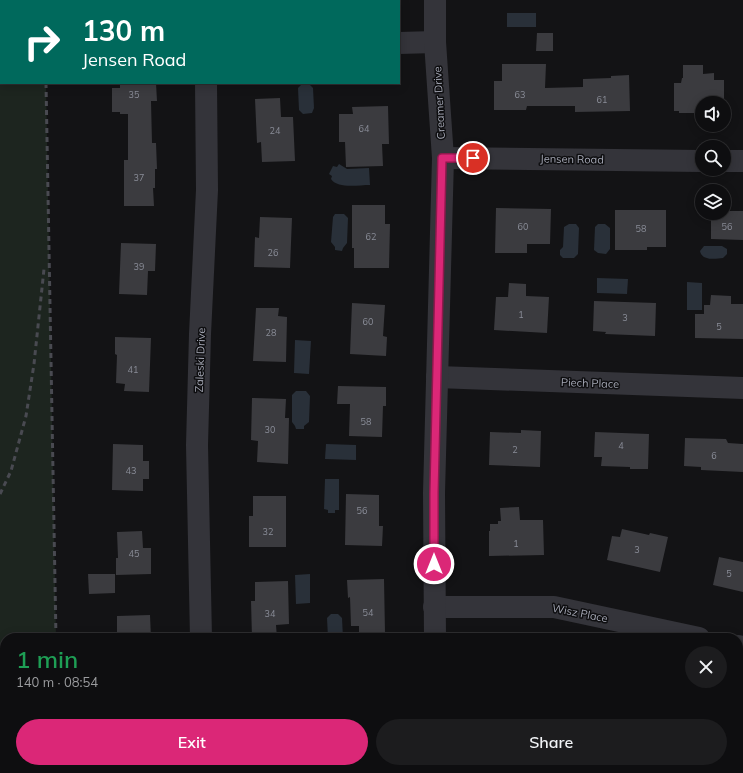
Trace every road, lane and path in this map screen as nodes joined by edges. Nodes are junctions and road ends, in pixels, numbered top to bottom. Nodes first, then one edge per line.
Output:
1 (435, 0) edge
2 (436, 42) junction
3 (400, 43) edge
4 (206, 84) edge
5 (442, 158) junction
6 (695, 161) edge
7 (731, 161) edge
8 (743, 161) edge
9 (437, 377) junction
10 (743, 388) edge
11 (434, 607) junction
12 (201, 633) edge
13 (435, 633) edge
14 (676, 633) edge

1 - 2 street, Creamer Drive
2 - 3 street
2 - 5 street, Creamer Drive
4 - 12 street, Zaleski Drive
5 - 6 street, Jensen Road
5 - 9 street, Creamer Drive
7 - 8 street
9 - 10 street, Piech Place
9 - 11 street, Creamer Drive
11 - 13 street, Creamer Drive
11 - 14 street, Wisz Place

